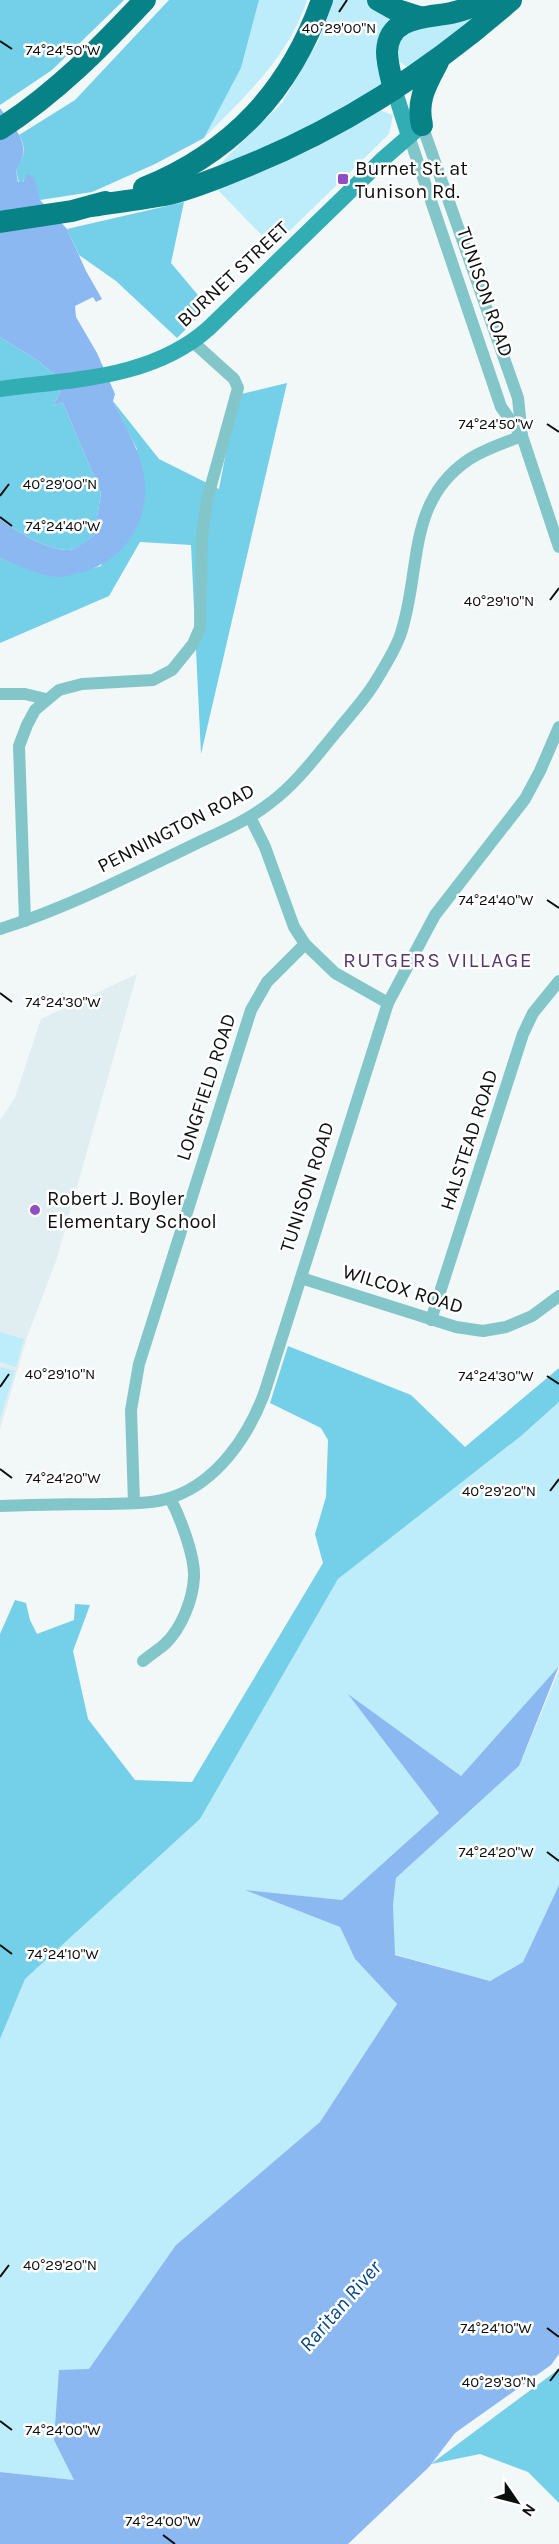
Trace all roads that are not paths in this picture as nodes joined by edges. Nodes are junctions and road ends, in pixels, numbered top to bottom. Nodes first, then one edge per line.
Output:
1 (145, 0) edge
2 (322, 0) edge
3 (378, 0) edge
4 (486, 0) edge
5 (511, 0) edge
6 (419, 17) junction
7 (441, 57) junction
8 (394, 89) junction
9 (0, 129) edge
10 (416, 130) junction
11 (92, 206) junction
12 (0, 222) edge
13 (468, 253) junction
14 (452, 259) junction
15 (193, 342) junction
16 (0, 389) edge
17 (522, 435) junction
18 (556, 524) edge
19 (559, 547) edge
20 (0, 694) edge
21 (46, 699) junction
22 (559, 727) edge
23 (250, 817) junction
24 (25, 921) junction
25 (0, 929) edge
26 (304, 944) junction
27 (559, 981) edge
28 (388, 1003) junction
29 (300, 1278) junction
30 (559, 1296) edge
31 (431, 1320) junction
32 (170, 1498) junction
33 (134, 1503) junction
34 (0, 1506) edge
35 (143, 1661) dead end

1 - 9 highway
2 - 11 highway
3 - 6 highway
4 - 6 highway
5 - 7 highway
6 - 8 highway
7 - 8 highway
7 - 10 highway
8 - 10 street, TUNISON ROAD
8 - 11 highway
10 - 13 street, TUNISON ROAD
10 - 14 street, TUNISON ROAD
10 - 15 street, BURNET STREET
11 - 12 highway
13 - 14 street
13 - 17 street, TUNISON ROAD
14 - 17 street, TUNISON ROAD
15 - 16 street, BURNET STREET
15 - 21 street
17 - 18 street, TUNISON ROAD
17 - 23 street, PENNINGTON ROAD
18 - 19 street, TUNISON ROAD
20 - 21 street
21 - 24 street
22 - 28 street, TUNISON ROAD
23 - 24 street, PENNINGTON ROAD
23 - 26 street
24 - 25 street, PENNINGTON ROAD
26 - 28 street
26 - 33 street, LONGFIELD ROAD
27 - 31 street, HALSTEAD ROAD
28 - 29 street, TUNISON ROAD
29 - 31 street, WILCOX ROAD
29 - 32 street, TUNISON ROAD
30 - 31 street, WILCOX ROAD
32 - 33 street, TUNISON ROAD
32 - 35 street
33 - 34 street, TUNISON ROAD

